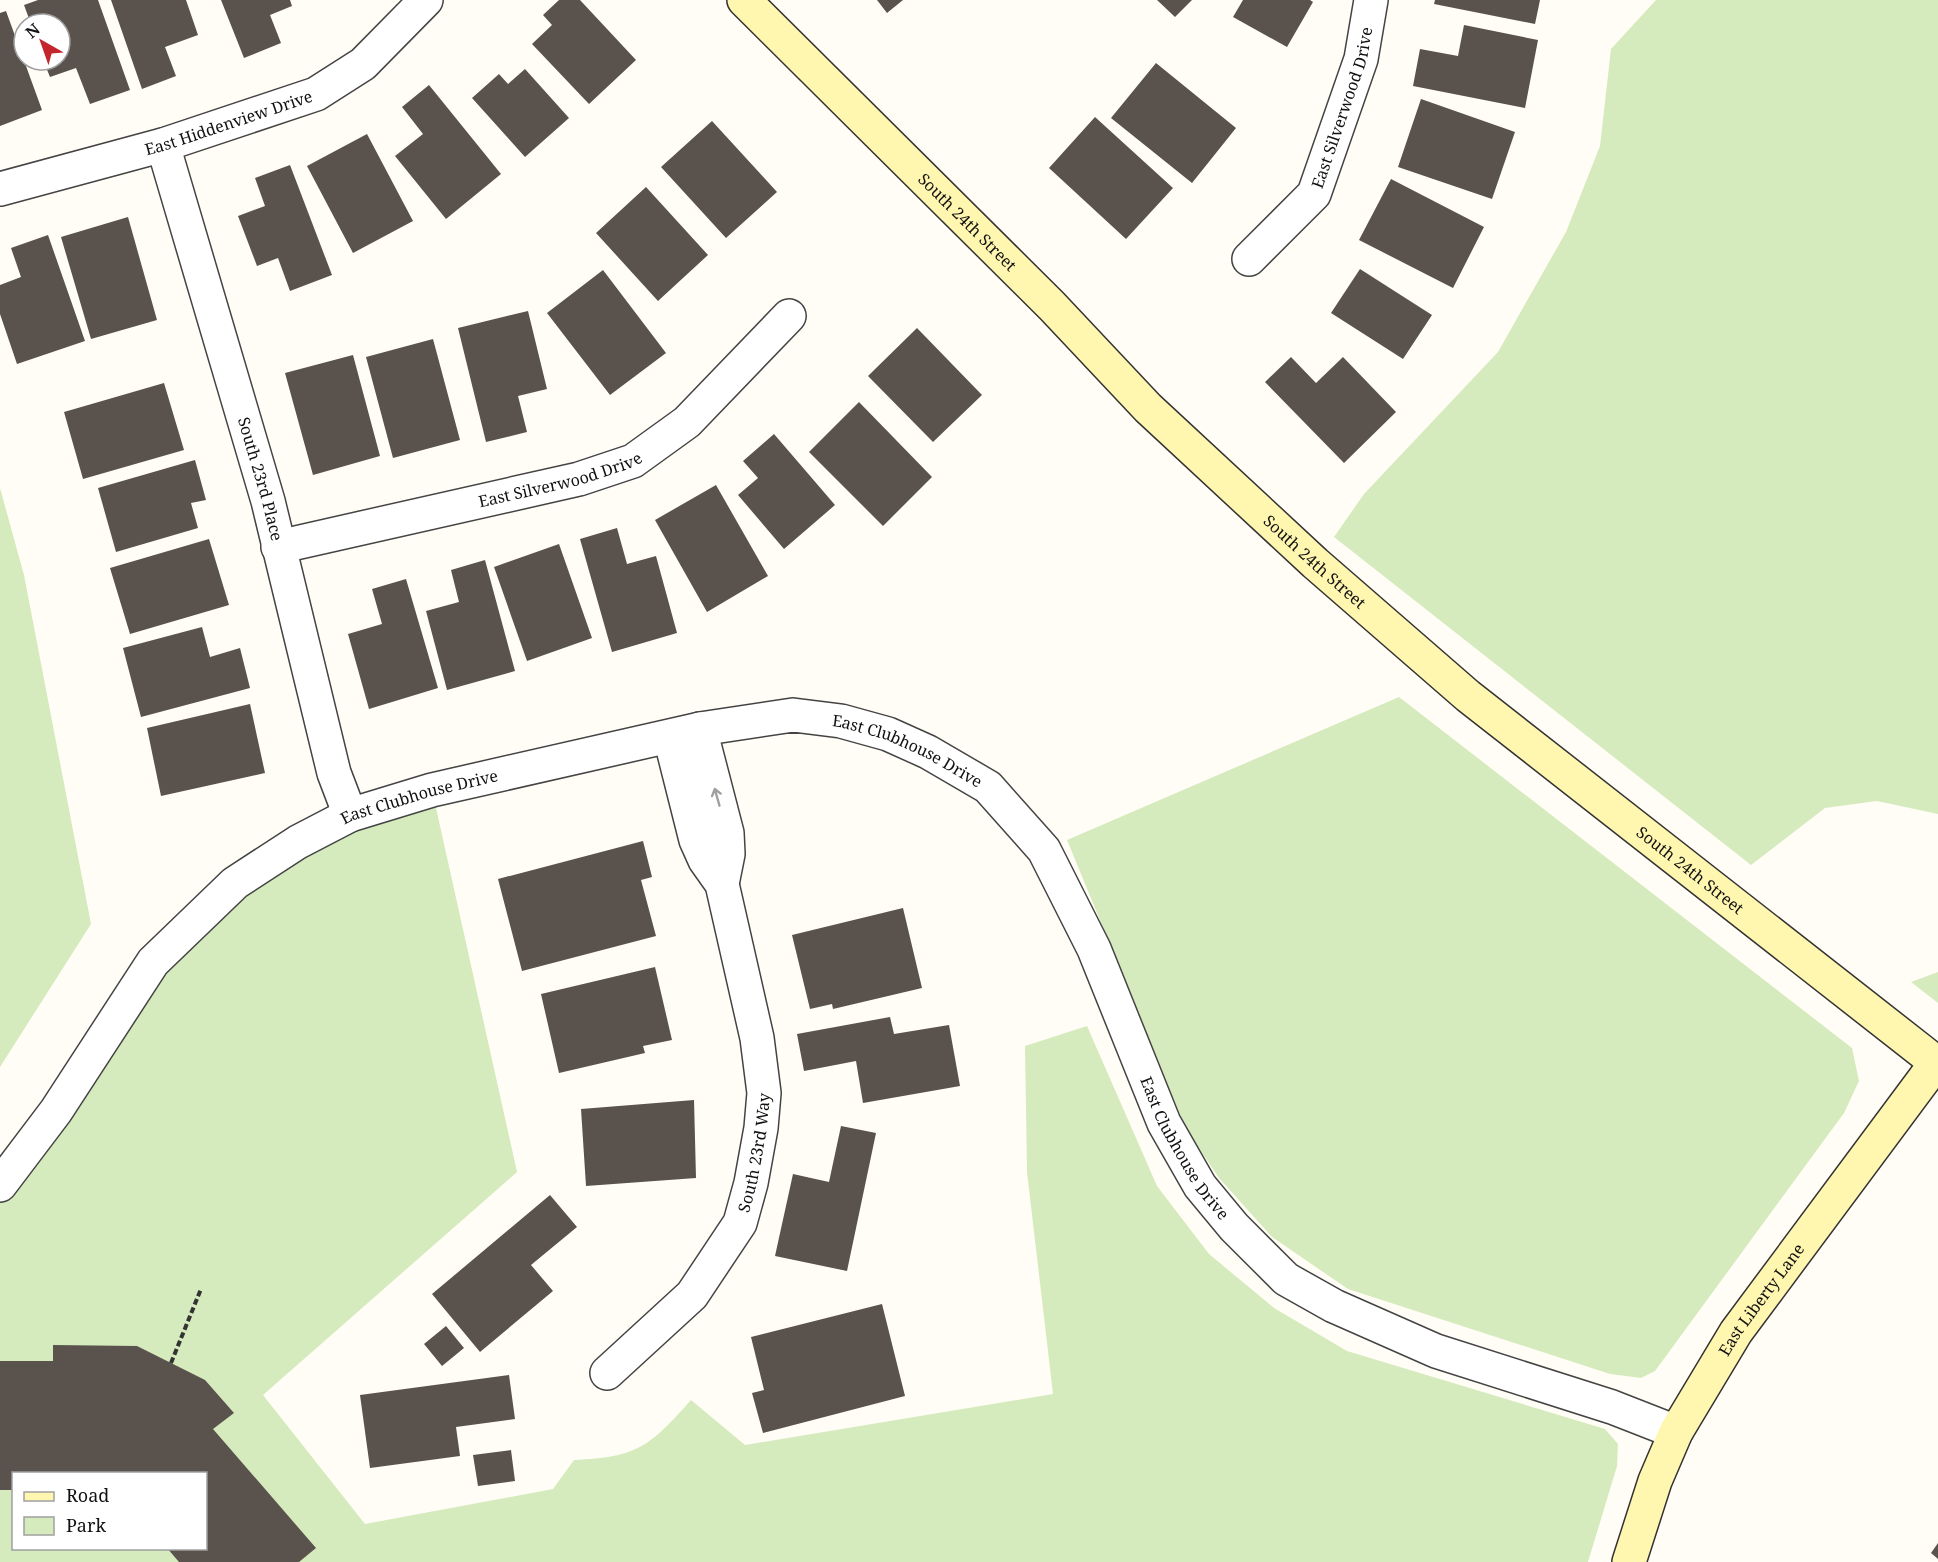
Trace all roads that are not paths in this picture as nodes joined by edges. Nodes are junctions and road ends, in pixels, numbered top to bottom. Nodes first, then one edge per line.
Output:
1 (426, 0) edge
2 (744, 0) edge
3 (1371, 0) edge
4 (163, 145) junction
5 (0, 189) edge
6 (1249, 259) dead end
7 (789, 316) dead end
8 (278, 547) junction
9 (685, 733) junction
10 (350, 815) junction
11 (727, 833) junction
12 (696, 840) junction
13 (722, 884) junction
14 (1937, 1063) edge
15 (0, 1185) edge
16 (607, 1372) dead end
17 (1676, 1432) junction
18 (1629, 1562) edge

1 - 4 street, East Hiddenview Drive
2 - 14 street, South 24th Street
3 - 6 street, East Silverwood Drive
4 - 5 street, East Hiddenview Drive
4 - 8 street, South 23rd Place
7 - 8 street, East Silverwood Drive
8 - 10 street, South 23rd Place
9 - 10 street, East Clubhouse Drive
11 -> 9 street, South 23rd Way
9 - 12 street, South 23rd Way
9 - 17 street, East Clubhouse Drive
10 - 15 street, East Clubhouse Drive
11 - 12 street
11 - 13 street, South 23rd Way
12 - 13 street, South 23rd Way
13 - 16 street, South 23rd Way
14 - 17 street, East Liberty Lane
17 - 18 street, East Liberty Lane

